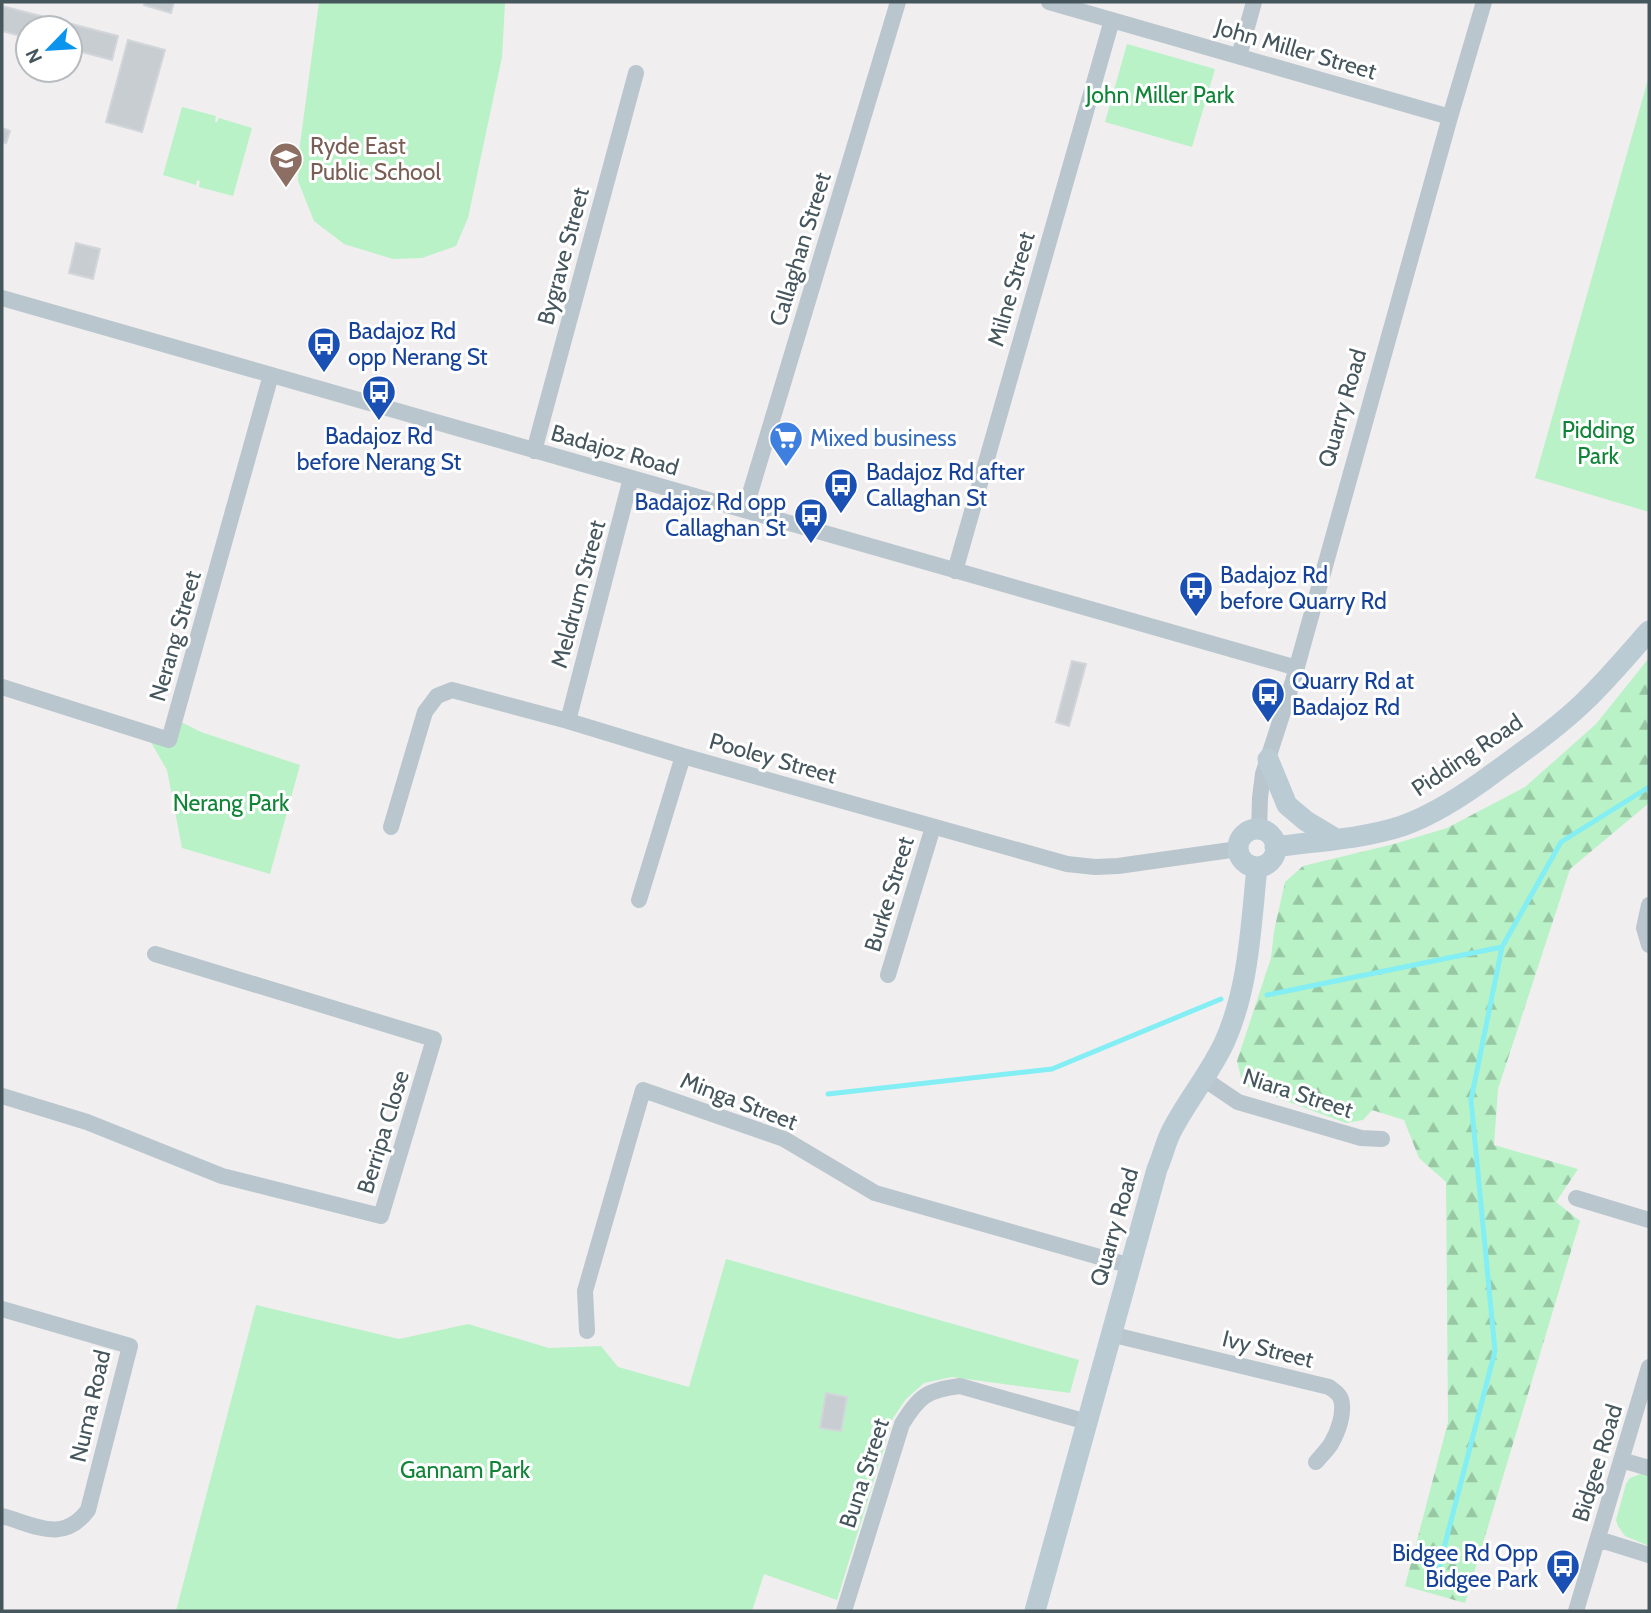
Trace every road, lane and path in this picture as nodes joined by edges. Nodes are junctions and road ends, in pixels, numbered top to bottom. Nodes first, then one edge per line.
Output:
1 (898, 2) edge
2 (1049, 2) edge
3 (1254, 2) edge
4 (1484, 2) edge
5 (1112, 20) junction
6 (1239, 56) junction
7 (636, 73) dead end
8 (1450, 117) junction
9 (2, 298) edge
10 (271, 375) junction
11 (534, 450) junction
12 (631, 478) junction
13 (745, 510) junction
14 (955, 571) junction
15 (1649, 631) edge
16 (1297, 668) junction
17 (2, 687) edge
18 (568, 721) junction
19 (683, 756) junction
20 (1268, 759) junction
21 (391, 827) dead end
22 (933, 827) junction
23 (1259, 830) junction
24 (1336, 839) junction
25 (1275, 848) junction
26 (1238, 849) junction
27 (1257, 867) junction
28 (639, 900) dead end
29 (1649, 905) edge
30 (1649, 945) edge
31 (155, 954) dead end
32 (888, 975) dead end
33 (1204, 1080) junction
34 (2, 1096) edge
35 (1382, 1139) dead end
36 (1576, 1198) dead end
37 (1649, 1220) edge
38 (1131, 1266) junction
39 (2, 1309) edge
40 (587, 1331) dead end
41 (1110, 1334) junction
42 (1649, 1367) edge
43 (1087, 1422) junction
44 (1621, 1460) junction
45 (1316, 1462) dead end
46 (1649, 1468) edge
47 (2, 1516) edge
48 (1598, 1539) junction
49 (1649, 1555) edge
50 (844, 1611) edge
51 (1035, 1611) edge
52 (1576, 1611) edge

1 - 13 street, Callaghan Street
2 - 5 street, John Miller Street
3 - 6 street
4 - 8 street, Quarry Road
5 - 6 street, John Miller Street
5 - 14 street, Milne Street
6 - 8 street, John Miller Street
7 - 11 street, Bygrave Street
8 - 16 street, Quarry Road
9 - 10 street, Badajoz Road
10 - 11 street, Badajoz Road
10 - 17 street, Nerang Street
11 - 12 street, Badajoz Road
12 - 13 street, Badajoz Road
12 - 18 street, Meldrum Street
13 - 14 street, Badajoz Road
14 - 16 street, Badajoz Road
15 - 24 street, Pidding Road
16 - 20 street, Quarry Road
18 - 19 street, Pooley Street
18 - 21 street, Pooley Street
19 - 22 street, Pooley Street
19 - 28 street
20 - 23 street, Quarry Road
20 - 24 street
22 - 26 street, Pooley Street
22 - 32 street, Burke Street
23 - 25 street
23 - 26 street
24 - 25 street, Pidding Road
25 - 27 street
26 - 27 street
27 - 33 street, Quarry Road
29 - 30 street
31 - 34 street, Berripa Close
33 - 35 street, Niara Street
33 - 38 street, Quarry Road
36 - 37 street
38 - 40 street, Minga Street
38 - 41 street, Quarry Road
39 - 47 street, Numa Road
41 - 43 street, Quarry Road
41 - 45 street, Ivy Street
42 - 44 street, Bidgee Road
43 - 50 street, Buna Street
43 - 51 street, Quarry Road
44 - 46 street
44 - 48 street, Bidgee Road
48 - 49 street
48 - 52 street, Bidgee Road

